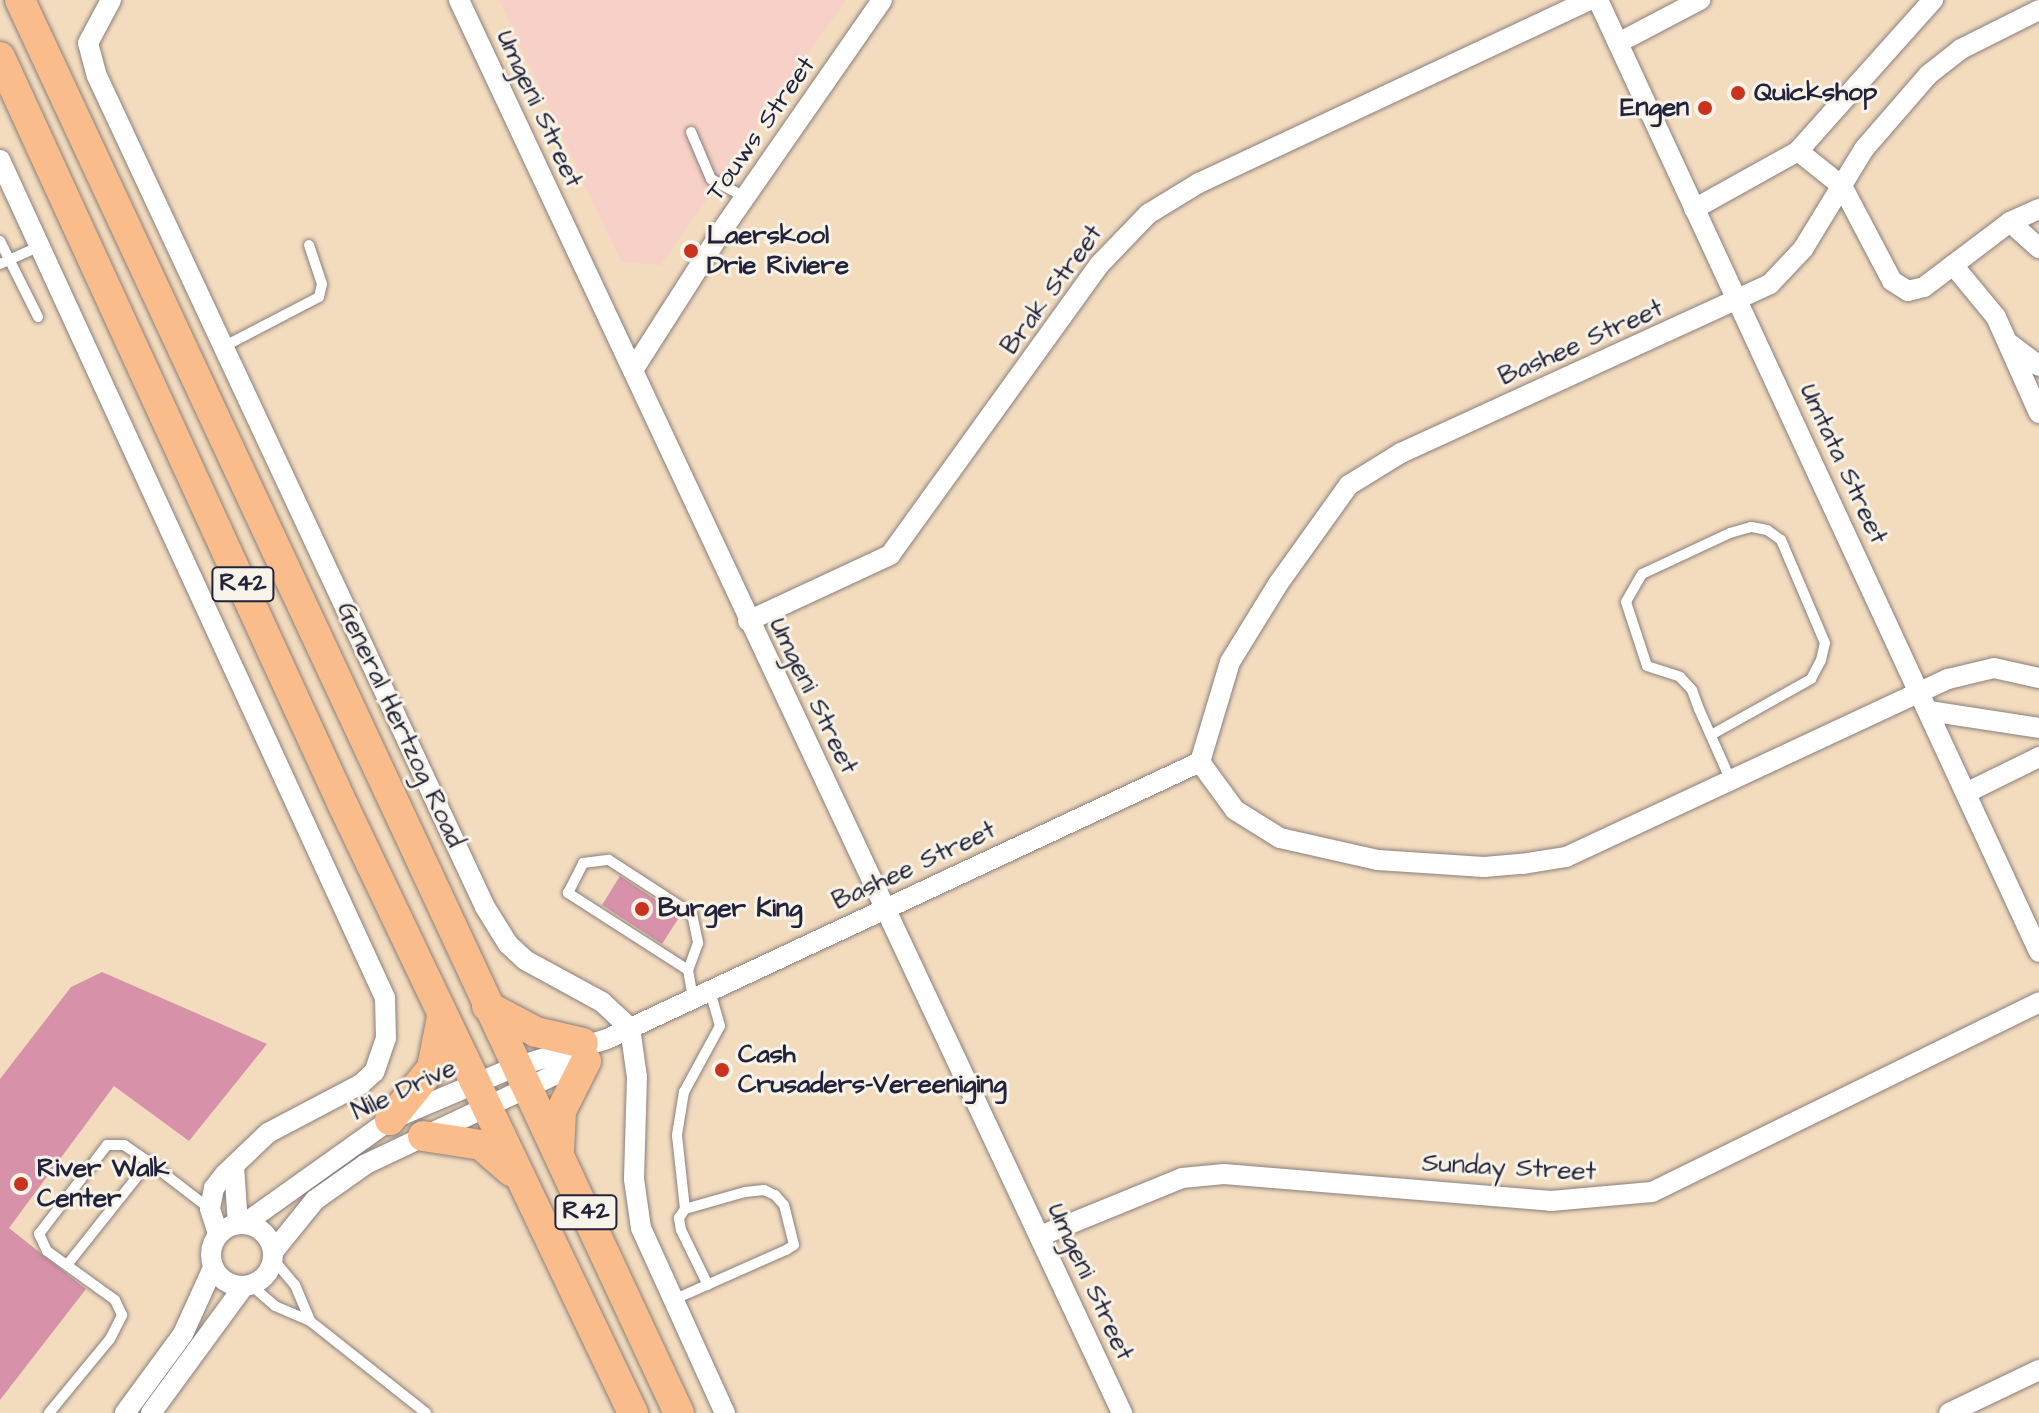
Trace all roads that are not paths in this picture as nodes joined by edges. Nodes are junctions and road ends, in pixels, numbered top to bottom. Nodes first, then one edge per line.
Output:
1 (20, 0) edge
2 (111, 0) edge
3 (459, 0) edge
4 (882, 0) edge
5 (1590, 0) edge
6 (1598, 0) edge
7 (1700, 0) edge
8 (1933, 0) edge
9 (2039, 10) edge
10 (1618, 43) junction
11 (0, 57) edge
12 (691, 132) dead end
13 (1798, 151) junction
14 (0, 161) edge
15 (1842, 186) junction
16 (745, 197) junction
17 (1694, 209) junction
18 (2039, 209) edge
19 (2010, 222) junction
20 (0, 241) edge
21 (309, 245) dead end
22 (40, 246) junction
23 (2039, 248) edge
24 (5, 262) edge
25 (1953, 265) junction
26 (1736, 301) junction
27 (38, 317) dead end
28 (2007, 342) junction
29 (223, 347) junction
30 (2039, 366) edge
31 (633, 370) junction
32 (2039, 413) edge
33 (748, 621) junction
34 (2039, 678) edge
35 (1925, 702) junction
36 (2039, 728) edge
37 (1711, 735) junction
38 (2039, 757) edge
39 (1200, 762) junction
40 (1732, 782) junction
41 (1968, 792) junction
42 (886, 908) junction
43 (2038, 948) edge
44 (688, 970) junction
45 (702, 994) junction
46 (2039, 1002) edge
47 (487, 1006) junction
48 (442, 1017) junction
49 (630, 1028) junction
50 (592, 1048) junction
51 (521, 1078) junction
52 (481, 1096) junction
53 (390, 1120) junction
54 (423, 1136) junction
55 (559, 1155) junction
56 (149, 1162) junction
57 (234, 1166) junction
58 (523, 1183) junction
59 (210, 1209) junction
60 (685, 1209) junction
61 (241, 1224) junction
62 (218, 1234) junction
63 (1040, 1236) junction
64 (273, 1255) junction
65 (67, 1265) junction
66 (213, 1268) junction
67 (708, 1285) junction
68 (247, 1286) junction
69 (672, 1301) junction
70 (310, 1321) junction
71 (2039, 1370) edge
72 (49, 1413) edge
73 (125, 1413) edge
74 (151, 1413) edge
75 (426, 1413) edge
76 (633, 1413) edge
77 (679, 1413) edge
78 (725, 1413) edge
79 (1122, 1413) edge
80 (1949, 1413) edge

1 - 47 main road, General Hertzog Road / R42
2 - 29 street, General Hertzog Road
3 - 31 street, Umgeni Street
4 - 16 street, Touws Street
5 - 33 street, Brak Street
6 - 10 street, Umtata Street
7 - 10 street
8 - 13 street
9 - 15 street, Bashee Street
10 - 17 street, Umtata Street
11 - 48 main road, R42
12 - 16 lane
13 - 15 street
13 - 17 street
14 - 22 street
15 - 25 street
15 - 26 street, Bashee Street
16 - 31 street, Touws Street
17 - 26 street, Umtata Street
18 - 19 street
19 - 23 street
19 - 25 street
20 - 24 lane
21 - 29 lane
22 - 24 lane
22 - 57 street
24 - 27 lane
25 - 28 street
26 - 35 street, Umtata Street
26 - 39 street, Bashee Street
28 - 30 street
28 - 32 street
29 - 49 street, General Hertzog Road
31 - 33 street, Umgeni Street
33 - 42 street, Umgeni Street
34 - 35 street
35 - 36 street
35 - 40 street
35 - 41 street, Umtata Street
37 - 37 lane
37 - 40 lane
38 - 41 street
39 - 40 street
39 - 42 street, Bashee Street
41 - 43 street, Umtata Street
42 - 45 street, Bashee Street
42 - 63 street, Umgeni Street
44 - 44 lane
44 - 45 lane
45 - 49 street, Bashee Street
45 - 60 lane
46 - 63 street, Sunday Street
47 - 50 main road
47 - 51 main road, General Hertzog Road / R42
48 - 52 main road, R42
48 - 53 main road
49 - 50 street, Bashee Street
49 - 69 street
50 - 51 street, Bashee Street
50 - 55 main road
51 - 52 street, Nile Drive
51 - 55 main road, General Hertzog Road / R42
52 - 53 street, Nile Drive
52 - 54 street, Nile Drive
52 - 58 main road, R42
53 - 61 street, Nile Drive
54 - 58 main road
54 - 64 street, Nile Drive
55 - 77 main road, General Hertzog Road / R42
56 - 59 lane
56 - 65 lane
56 - 65 lane
57 - 59 street
57 - 61 street
58 - 76 main road, R42
59 - 62 street
60 - 67 lane
60 - 67 lane
61 - 62 street, Nile Drive
61 - 64 street
62 - 66 street
63 - 79 street, Umgeni Street
64 - 68 street, Nile Drive
64 - 70 lane
65 - 72 lane
66 - 68 street
66 - 73 street
67 - 69 lane
68 - 70 lane
68 - 74 street, Nile Drive
69 - 78 street
70 - 75 lane
71 - 80 street

